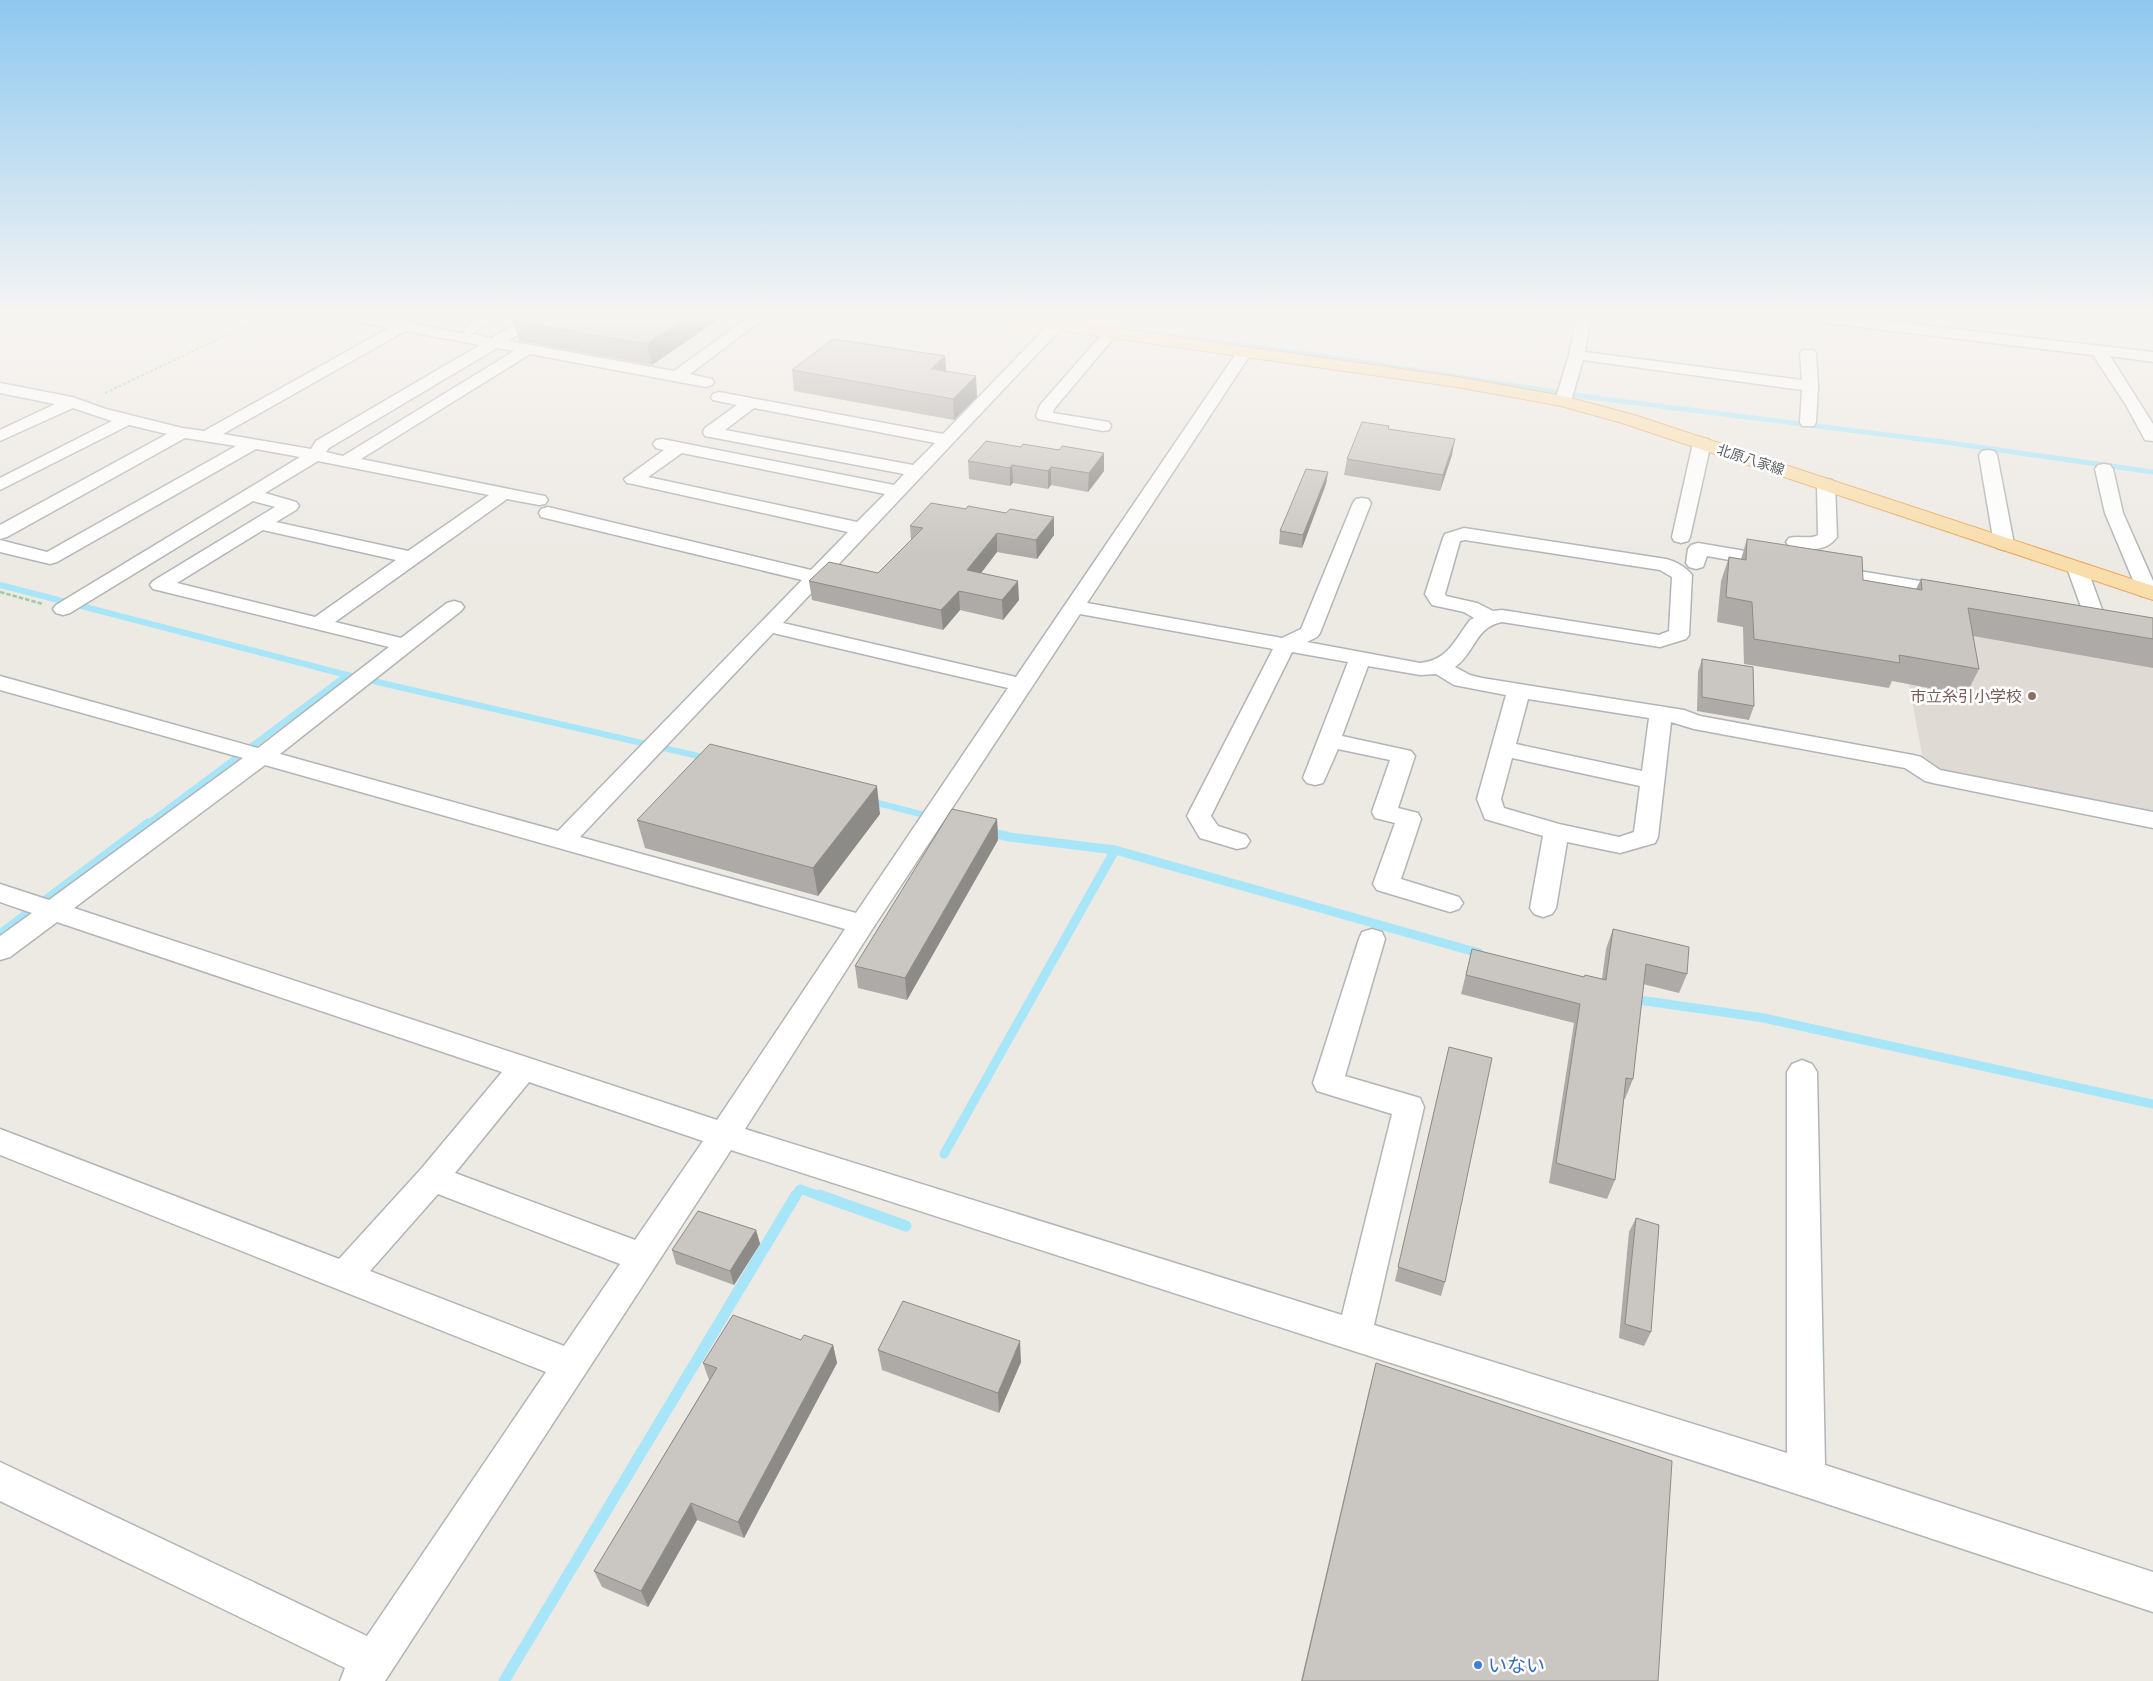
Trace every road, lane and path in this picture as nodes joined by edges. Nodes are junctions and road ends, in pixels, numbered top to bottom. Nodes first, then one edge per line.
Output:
1 (48, 397) edge
2 (89, 397) edge
3 (276, 397) edge
4 (402, 397) edge
5 (449, 397) edge
6 (721, 397) edge
7 (988, 397) edge
8 (1055, 397) edge
9 (1214, 397) edge
10 (1569, 397) edge
11 (1809, 397) edge
12 (2129, 397) edge
13 (77, 403) junction
14 (751, 403) junction
15 (2134, 405) junction
16 (2153, 408) edge
17 (0, 418) edge
18 (126, 420) junction
19 (1808, 422) dead end
20 (28, 423) junction
21 (1103, 426) dead end
22 (182, 433) junction
23 (0, 436) edge
24 (207, 436) junction
25 (2151, 436) dead end
26 (947, 440) junction
27 (252, 443) junction
28 (657, 443) dead end
29 (1702, 443) junction
30 (679, 447) junction
31 (316, 455) junction
32 (1988, 455) dead end
33 (346, 461) junction
34 (2104, 469) dead end
35 (917, 471) junction
36 (0, 484) edge
37 (1826, 484) junction
38 (898, 491) junction
39 (504, 493) junction
40 (251, 495) junction
41 (1362, 503) dead end
42 (259, 524) junction
43 (862, 529) junction
44 (0, 533) edge
45 (1681, 537) dead end
46 (1796, 542) dead end
47 (2004, 544) junction
48 (4, 551) edge
49 (412, 558) junction
50 (1696, 563) dead end
51 (2077, 568) junction
52 (815, 577) junction
53 (0, 592) edge
54 (2151, 592) edge
55 (1966, 594) edge
56 (454, 607) dead end
57 (1075, 607) junction
58 (63, 609) joint
59 (2074, 612) edge
60 (2094, 616) junction
61 (1490, 618) junction
62 (2114, 618) edge
63 (318, 624) junction
64 (768, 626) junction
65 (405, 644) junction
66 (1286, 644) junction
67 (1360, 658) junction
68 (1440, 667) junction
69 (0, 683) edge
70 (1022, 686) junction
71 (1519, 690) junction
72 (1661, 713) junction
73 (1330, 740) junction
74 (1504, 749) junction
75 (263, 755) junction
76 (1315, 778) dead end
77 (1653, 781) junction
78 (2153, 820) edge
79 (1556, 832) junction
80 (563, 840) junction
81 (1237, 841) dead end
82 (0, 893) edge
83 (1450, 903) dead end
84 (1542, 908) dead end
85 (53, 910) junction
86 (862, 924) junction
87 (1372, 939) dead end
88 (0, 950) edge
89 (524, 1067) junction
90 (1802, 1072) dead end
91 (724, 1135) junction
92 (0, 1142) edge
93 (432, 1178) junction
94 (643, 1258) junction
95 (344, 1277) junction
96 (1354, 1335) junction
97 (571, 1365) junction
98 (1806, 1478) junction
99 (0, 1481) edge
100 (2153, 1592) edge
101 (368, 1671) edge

1 - 13 street
2 - 13 path
3 - 24 street
4 - 31 street
5 - 33 street
6 - 14 street
7 - 26 street
8 - 21 street
9 - 57 street
10 - 29 main road, 北原八家線
11 - 19 street
12 - 15 street
13 - 18 street
13 - 20 street
14 - 26 street
14 - 35 street
15 - 16 street
15 - 25 street
17 - 20 street
18 - 22 street
18 - 36 street
20 - 23 street
22 - 24 street
22 - 44 street
24 - 27 street
26 - 35 street
27 - 31 street
27 - 48 street
28 - 30 street
29 - 37 main road, 北原八家線
29 - 45 street
30 - 38 street
30 - 43 street
31 - 33 street
31 - 40 street
32 - 47 street
33 - 39 street
34 - 54 street
35 - 38 street
37 - 46 street
37 - 47 main road, 北原八家線
38 - 43 street
39 - 49 street
39 - 52 street
40 - 42 street
40 - 58 street
41 - 66 street
42 - 49 street
42 - 63 street
43 - 52 street
47 - 51 main road, 北原八家線
49 - 63 street
50 - 55 street
51 - 54 main road, 北原八家線
51 - 60 street
52 - 64 street
53 - 58 path
56 - 65 street
57 - 66 street
57 - 70 street
59 - 60 street
60 - 62 street
61 - 61 street
61 - 68 street
63 - 65 street
64 - 70 street
64 - 80 street
65 - 75 street
66 - 67 street
66 - 81 street
67 - 68 street
67 - 73 street
68 - 71 street
69 - 75 street
70 - 86 street
71 - 72 street
71 - 74 street
72 - 77 street
72 - 78 street
73 - 76 street
73 - 83 street
74 - 77 street
74 - 79 street
75 - 80 street
75 - 85 street
77 - 79 street
79 - 84 street
80 - 86 street
82 - 85 street
85 - 88 street
85 - 89 street
86 - 91 street
87 - 96 street
89 - 91 street
89 - 93 street
90 - 98 street
91 - 94 street
91 - 96 street
92 - 95 street
93 - 94 street
93 - 95 street
94 - 97 street
95 - 97 street
96 - 98 street
97 - 101 street
98 - 100 street
99 - 101 street

